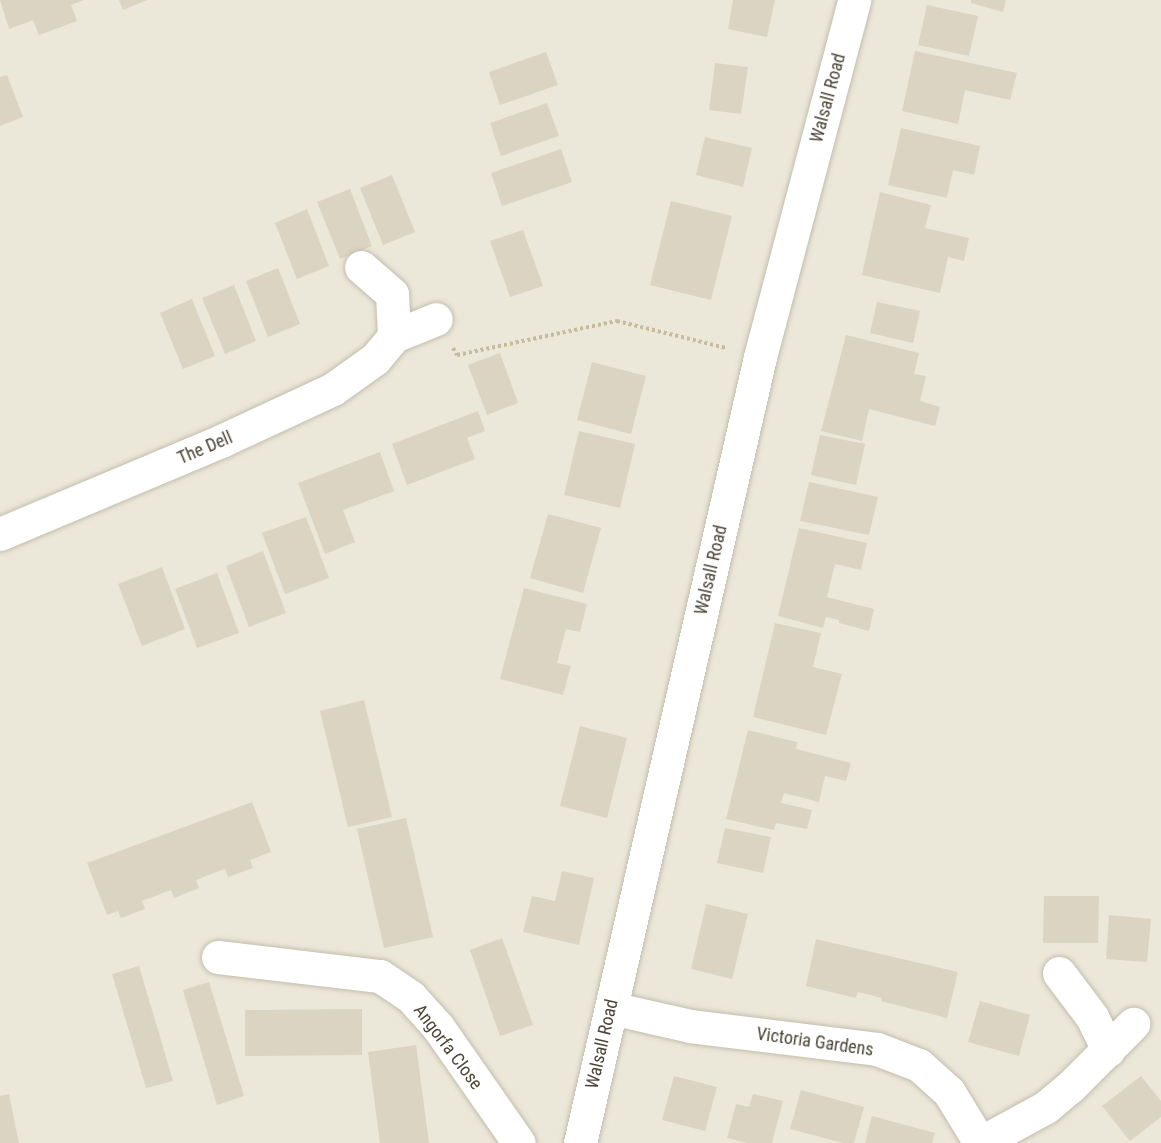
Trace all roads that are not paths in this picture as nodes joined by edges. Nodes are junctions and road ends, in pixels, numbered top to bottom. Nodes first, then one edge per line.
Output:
1 (854, 0) edge
2 (361, 267) dead end
3 (436, 319) road end
4 (394, 336) junction
5 (0, 534) edge
6 (218, 957) dead end
7 (1059, 973) dead end
8 (611, 1008) junction
9 (1133, 1023) dead end
10 (1108, 1050) junction
11 (990, 1137) edge
12 (519, 1143) edge
13 (580, 1143) edge

1 - 8 street, Walsall Road
2 - 4 street
3 - 4 street, The Dell
4 - 5 street, The Dell
6 - 12 street, Angorfa Close
7 - 10 street
8 - 11 street, Victoria Gardens
8 - 13 street, Walsall Road
9 - 10 street
10 - 11 street

